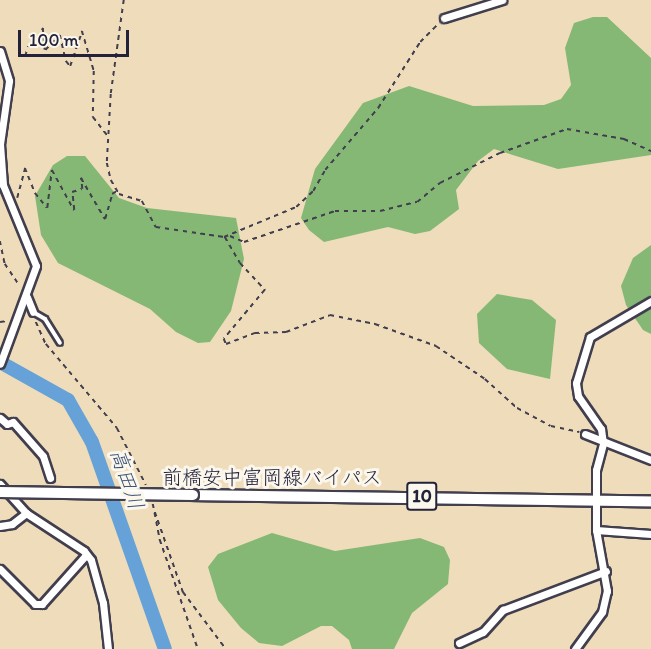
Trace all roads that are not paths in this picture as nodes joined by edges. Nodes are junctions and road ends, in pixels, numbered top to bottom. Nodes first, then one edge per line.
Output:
1 (502, 0) edge
2 (444, 18) road end
3 (0, 51) edge
4 (27, 297) junction
5 (651, 301) edge
6 (33, 312) joint
7 (60, 343) dead end
8 (0, 364) edge
9 (0, 418) edge
10 (585, 434) road end
11 (603, 443) junction
12 (651, 460) edge
13 (50, 478) dead end
14 (0, 484) edge
15 (0, 492) edge
16 (596, 500) junction
17 (651, 501) edge
18 (26, 513) junction
19 (0, 526) edge
20 (596, 530) junction
21 (651, 534) edge
22 (86, 555) junction
23 (0, 569) edge
24 (606, 572) junction
25 (459, 643) dead end
26 (108, 649) edge
27 (575, 649) edge

1 - 2 street
3 - 4 street
4 - 6 street
4 - 8 street
5 - 11 street
6 - 7 lane
9 - 13 street
10 - 11 street
11 - 12 street
11 - 16 street
14 - 18 street
15 - 16 main road, 前橋安中富岡線バイパス / 10, bridge
16 - 17 main road, 前橋安中富岡線バイパス / 10
16 - 20 street
18 - 19 street
18 - 22 street
20 - 21 street
20 - 24 street
22 - 23 street
22 - 26 street
24 - 25 street
24 - 27 street

